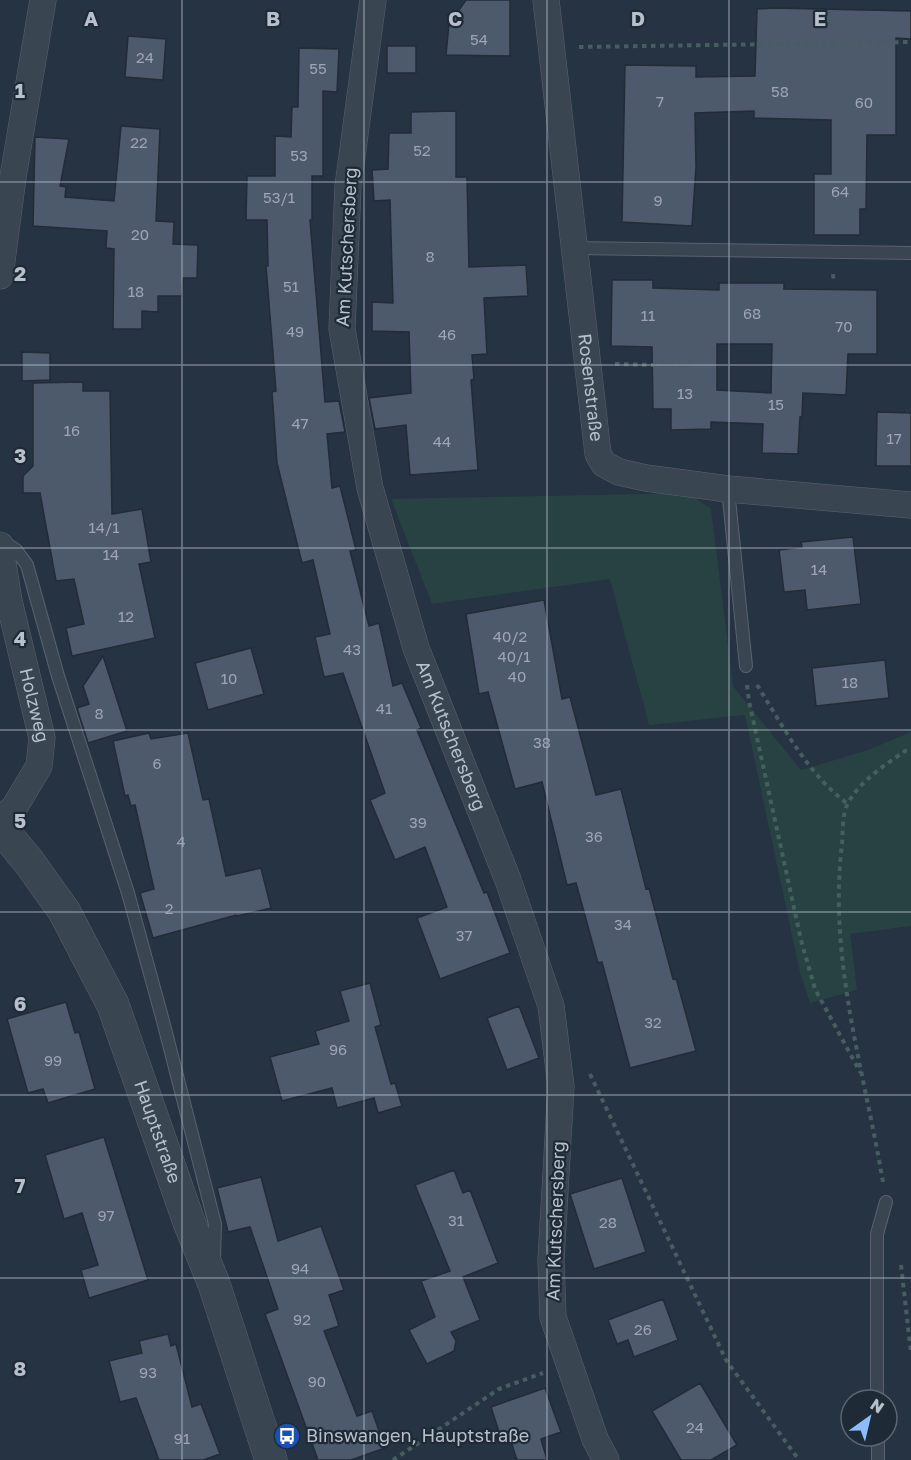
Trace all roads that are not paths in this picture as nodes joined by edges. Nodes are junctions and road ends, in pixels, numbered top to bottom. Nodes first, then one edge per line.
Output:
1 (43, 0) edge
2 (373, 0) edge
3 (546, 0) edge
4 (574, 248) junction
5 (911, 253) edge
6 (0, 276) edge
7 (728, 489) junction
8 (911, 505) edge
9 (0, 539) edge
10 (0, 545) edge
11 (746, 666) road end
12 (0, 819) edge
13 (0, 827) edge
14 (886, 1202) road end
15 (214, 1284) junction
16 (878, 1388) edge
17 (271, 1460) edge
18 (606, 1460) edge

1 - 6 street
2 - 18 street, Am Kutschersberg
3 - 4 street, Rosenstraße
4 - 5 lane
4 - 7 street, Rosenstraße
7 - 8 street, Rosenstraße
7 - 11 lane
9 - 15 lane
10 - 12 street, Holzweg
13 - 15 street, Hauptstraße
14 - 16 lane
15 - 17 street, Hauptstraße

